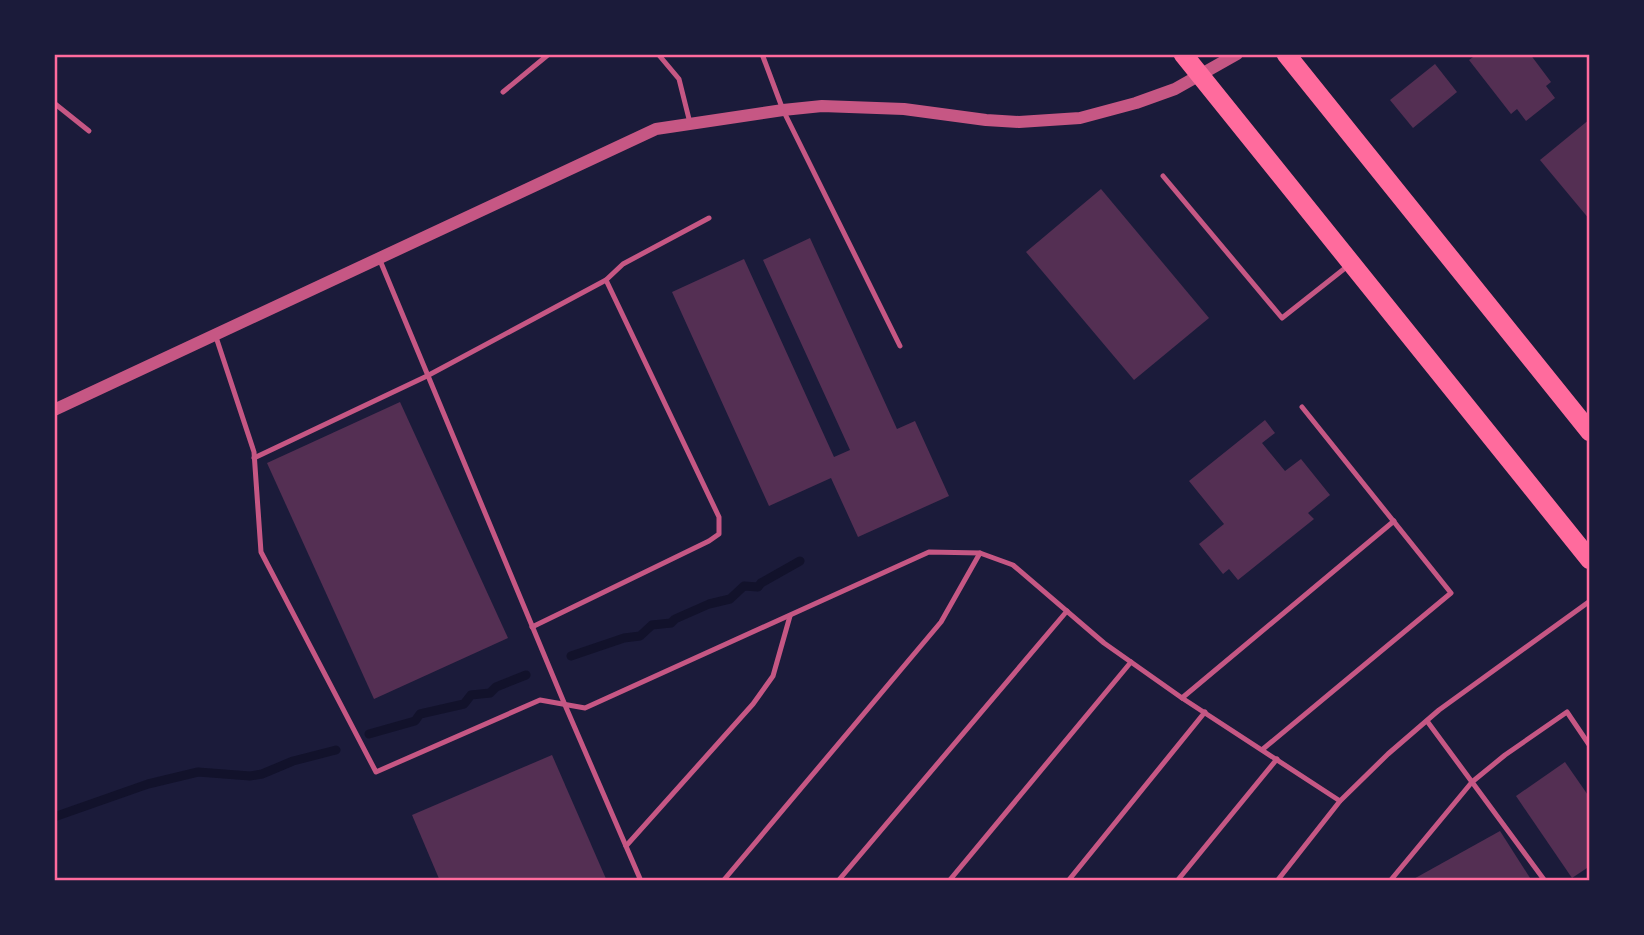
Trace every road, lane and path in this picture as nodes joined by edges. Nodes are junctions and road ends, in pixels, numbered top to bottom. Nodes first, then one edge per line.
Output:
1 (549, 54) edge
2 (658, 54) edge
3 (762, 54) edge
4 (1183, 54) edge
5 (1237, 54) edge
6 (1286, 54) edge
7 (1200, 76) junction
8 (503, 92) dead end
9 (54, 103) edge
10 (783, 110) junction
11 (690, 123) junction
12 (89, 131) dead end
13 (1163, 176) dead end
14 (709, 218) dead end
15 (379, 258) junction
16 (1352, 263) junction
17 (606, 281) junction
18 (215, 335) junction
19 (900, 346) dead end
20 (427, 376) junction
21 (1303, 407) dead end
22 (54, 410) edge
23 (1590, 432) edge
24 (254, 458) junction
25 (1394, 522) junction
26 (980, 553) junction
27 (1590, 560) edge
28 (1590, 601) edge
29 (1067, 611) junction
30 (790, 616) junction
31 (533, 626) junction
32 (1131, 662) junction
33 (1182, 698) junction
34 (565, 705) junction
35 (1205, 712) junction
36 (1427, 721) junction
37 (1590, 746) edge
38 (1263, 749) junction
39 (1277, 759) junction
40 (1472, 782) junction
41 (1340, 801) junction
42 (626, 846) junction
43 (641, 881) edge
44 (723, 881) edge
45 (838, 881) edge
46 (950, 881) edge
47 (1068, 881) edge
48 (1177, 881) edge
49 (1277, 881) edge
50 (1390, 881) edge
51 (1545, 881) edge

1 - 8 lane
2 - 11 lane
3 - 10 lane
4 - 7 highway
5 - 7 street
6 - 23 highway
7 - 10 street
7 - 16 highway
9 - 12 lane
10 - 11 street
10 - 19 lane
11 - 15 street
13 - 16 lane
14 - 17 lane
15 - 18 street
15 - 20 lane
16 - 27 highway
17 - 20 lane
17 - 31 lane
18 - 22 street
18 - 24 lane
20 - 24 lane
20 - 31 lane
21 - 25 lane
24 - 34 lane
25 - 33 lane
25 - 38 lane
26 - 29 lane
26 - 30 lane
26 - 44 lane
28 - 36 lane
29 - 32 lane
29 - 45 lane
30 - 34 lane
30 - 42 lane
31 - 34 lane
32 - 33 lane
32 - 46 lane
33 - 35 lane
34 - 42 lane
35 - 38 lane
35 - 47 lane
36 - 40 lane
36 - 41 lane
37 - 40 lane
38 - 39 lane
39 - 41 lane
39 - 48 lane
40 - 50 lane
40 - 51 lane
41 - 49 lane
42 - 43 lane

